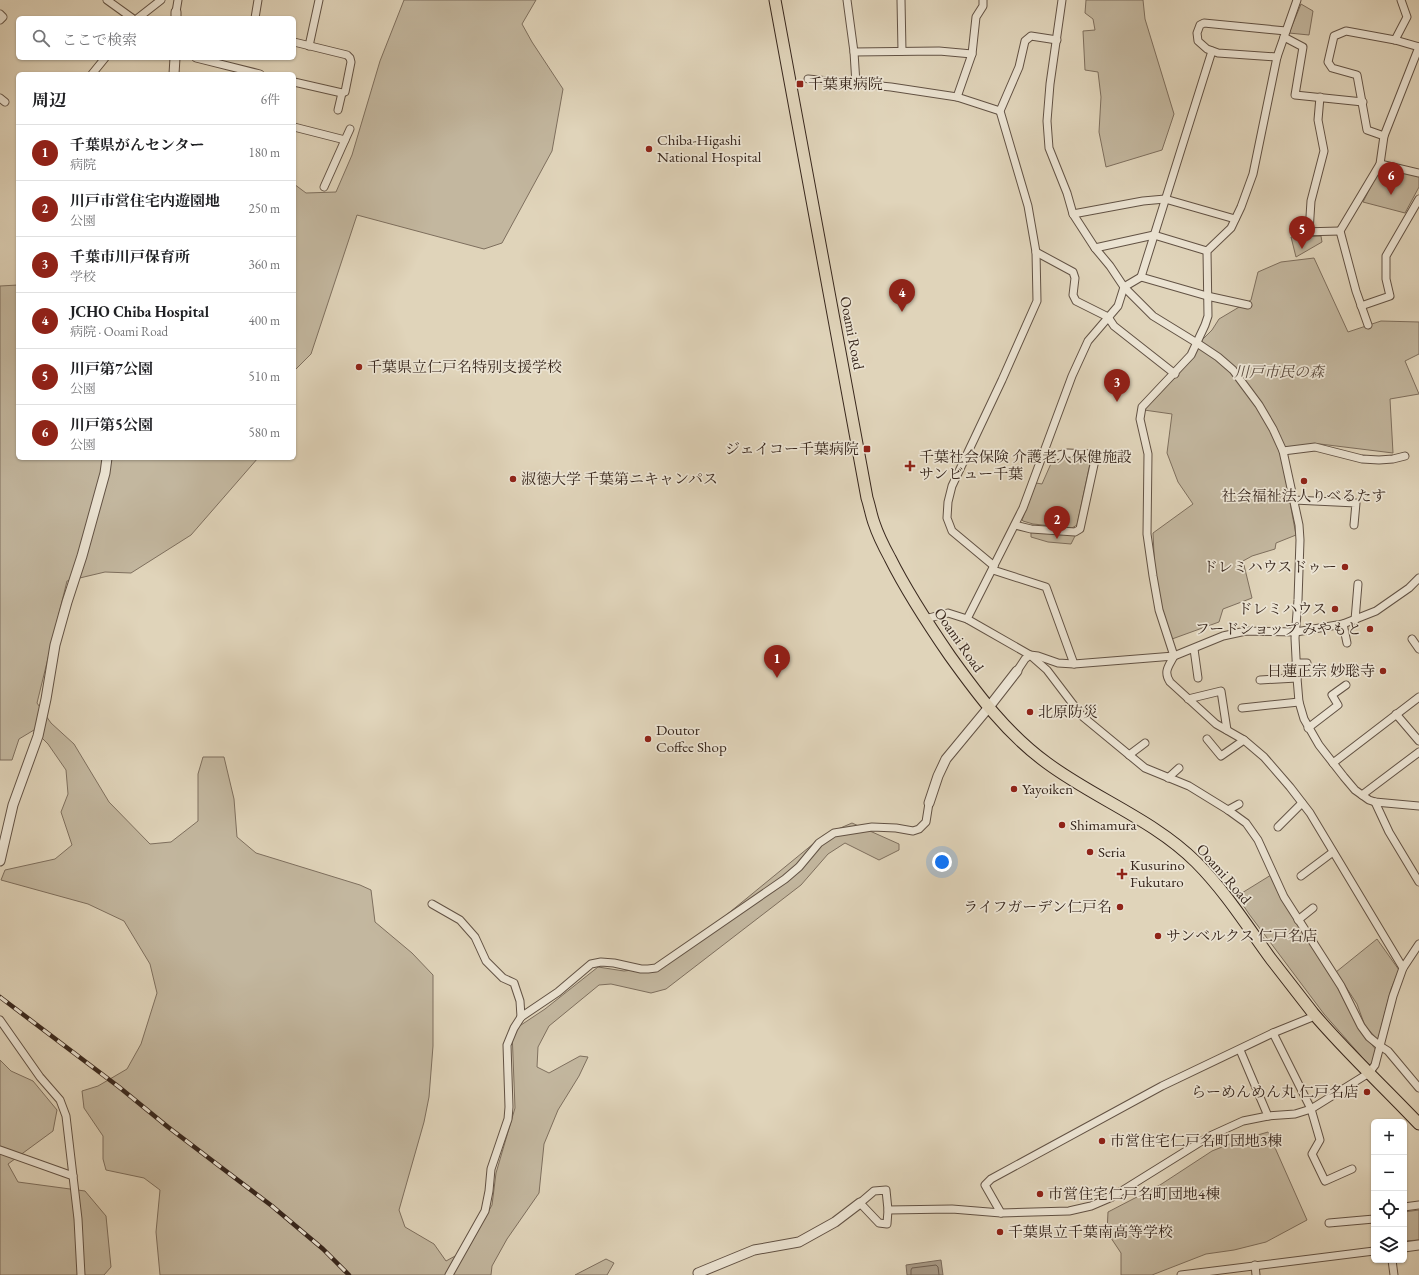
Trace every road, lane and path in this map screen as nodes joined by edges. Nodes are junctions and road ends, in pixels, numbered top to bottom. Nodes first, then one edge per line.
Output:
1 (107, 0) edge
2 (161, 0) edge
3 (178, 0) edge
4 (258, 0) edge
5 (319, 0) edge
6 (775, 0) edge
7 (847, 0) edge
8 (901, 0) edge
9 (983, 0) edge
10 (1062, 0) edge
11 (1297, 0) edge
12 (1401, 0) edge
13 (0, 14) edge
14 (176, 15) edge
15 (129, 16) edge
16 (141, 16) edge
17 (255, 16) edge
18 (0, 20) edge
19 (1285, 34) junction
20 (1057, 40) junction
21 (1395, 40) junction
22 (296, 43) edge
23 (309, 46) junction
24 (1419, 47) edge
25 (902, 51) junction
26 (1212, 51) junction
27 (854, 52) junction
28 (972, 54) junction
29 (1277, 57) junction
30 (103, 60) edge
31 (175, 60) edge
32 (204, 60) edge
33 (94, 72) edge
34 (174, 72) edge
35 (252, 72) edge
36 (808, 79) dead end
37 (296, 82) edge
38 (856, 84) junction
39 (342, 93) junction
40 (957, 97) junction
41 (1320, 97) junction
42 (1363, 102) junction
43 (338, 110) dead end
44 (1000, 111) junction
45 (296, 128) edge
46 (350, 129) dead end
47 (1384, 136) junction
48 (344, 140) junction
49 (1380, 164) junction
50 (1419, 172) edge
51 (324, 187) dead end
52 (1165, 199) junction
53 (1419, 199) edge
54 (1073, 214) junction
55 (1235, 219) junction
56 (1340, 231) junction
57 (1302, 232) dead end
58 (1310, 232) junction
59 (1154, 235) junction
60 (1095, 248) junction
61 (1207, 251) junction
62 (1036, 252) junction
63 (1141, 277) junction
64 (1124, 287) junction
65 (1207, 296) junction
66 (1248, 305) dead end
67 (1361, 306) junction
68 (1108, 317) junction
69 (1368, 325) dead end
70 (1197, 343) junction
71 (1174, 374) junction
72 (1283, 451) junction
73 (1042, 455) junction
74 (1405, 456) dead end
75 (107, 460) edge
76 (1294, 500) junction
77 (1015, 525) junction
78 (1354, 525) dead end
79 (993, 568) junction
80 (1419, 578) edge
81 (1358, 584) dead end
82 (925, 619) junction
83 (967, 619) junction
84 (1355, 620) junction
85 (1343, 624) junction
86 (1296, 632) junction
87 (1412, 639) dead end
88 (1347, 643) dead end
89 (1194, 649) junction
90 (1419, 649) edge
91 (1030, 655) junction
92 (1174, 656) junction
93 (1296, 663) junction
94 (1308, 663) dead end
95 (1074, 664) junction
96 (1017, 671) joint
97 (1198, 678) dead end
98 (1297, 678) junction
99 (1260, 680) dead end
100 (1346, 685) dead end
101 (1419, 697) edge
102 (1188, 699) junction
103 (1299, 702) junction
104 (989, 707) junction
105 (1242, 708) dead end
106 (1396, 714) junction
107 (1308, 728) junction
108 (1227, 730) junction
109 (1207, 739) dead end
110 (1244, 740) junction
111 (1419, 741) edge
112 (1145, 743) dead end
113 (1419, 752) edge
114 (1129, 755) junction
115 (1333, 763) junction
116 (1179, 768) dead end
117 (1168, 778) junction
118 (1362, 795) junction
119 (1375, 802) junction
120 (929, 803) joint
121 (1302, 803) junction
122 (1239, 804) dead end
123 (1419, 806) edge
124 (1228, 810) junction
125 (1278, 827) dead end
126 (1333, 852) junction
127 (0, 861) edge
128 (1301, 876) dead end
129 (1419, 882) edge
130 (432, 904) dead end
131 (1314, 908) dead end
132 (1298, 920) junction
133 (1419, 944) edge
134 (1403, 968) junction
135 (1314, 1014) junction
136 (521, 1017) junction
137 (0, 1020) edge
138 (1273, 1033) junction
139 (1380, 1046) junction
140 (1240, 1050) junction
141 (1369, 1074) junction
142 (1419, 1088) edge
143 (1311, 1109) junction
144 (1268, 1116) junction
145 (1419, 1124) edge
146 (0, 1150) edge
147 (1352, 1169) dead end
148 (73, 1176) junction
149 (860, 1203) junction
150 (1419, 1205) edge
151 (1407, 1207) edge
152 (888, 1210) junction
153 (1001, 1213) junction
154 (1371, 1219) edge
155 (1329, 1223) dead end
156 (1419, 1245) edge
157 (1407, 1247) edge
158 (1371, 1251) edge
159 (1392, 1263) edge
160 (1255, 1265) junction
161 (696, 1274) edge
162 (81, 1275) edge
163 (449, 1275) edge
164 (1181, 1275) edge
165 (1256, 1275) edge
166 (1394, 1275) edge

1 - 15 street
2 - 16 street
3 - 14 street
4 - 17 street
5 - 23 street
6 - 82 main road, Ooami Road
7 - 27 street
8 - 25 street
9 - 28 street
10 - 20 street
11 - 19 street
12 - 21 street
13 - 18 street
19 - 26 street
19 - 29 street
19 - 41 street
20 - 44 street
20 - 54 street
21 - 24 street
21 - 42 street
22 - 23 street
23 - 39 street
24 - 47 street
25 - 27 street
25 - 28 street
26 - 29 street
26 - 52 street
27 - 38 street
28 - 40 street
29 - 55 street
30 - 33 street
31 - 34 street
32 - 35 street
36 - 38 street
37 - 39 street
38 - 40 street
39 - 43 street
40 - 44 street
41 - 42 street
41 - 58 street
42 - 47 street
44 - 62 street
45 - 48 street
46 - 48 street
47 - 49 street
48 - 51 street
49 - 50 street
49 - 56 street
52 - 54 street
52 - 55 street
52 - 59 street
53 - 67 street
54 - 60 street
55 - 61 street
56 - 58 street
56 - 67 street
57 - 58 street
59 - 60 street
59 - 61 street
59 - 63 street
60 - 64 street
61 - 65 street
62 - 68 street
62 - 79 street
63 - 64 street
63 - 65 street
64 - 68 street
64 - 70 street
65 - 66 street
65 - 70 street
67 - 69 street
68 - 71 street
68 - 73 street
70 - 71 street
70 - 72 street
71 - 92 street
72 - 74 street
72 - 76 street
73 - 77 street
73 - 77 street
75 - 127 street
76 - 78 street
76 - 86 street
77 - 79 street
79 - 83 street
79 - 95 street
80 - 84 street
81 - 84 street
82 - 83 street
82 - 104 main road, Ooami Road
83 - 91 street
84 - 85 street
85 - 86 street
85 - 88 street
86 - 89 street
86 - 93 street
87 - 90 street
89 - 92 street
89 - 97 street
91 - 95 street
91 - 96 street
91 - 114 street
92 - 95 street
92 - 102 street
93 - 94 street
93 - 98 street
96 - 104 street
98 - 99 street
98 - 103 street
100 - 107 street
101 - 106 street
102 - 108 street
102 - 108 street
103 - 105 street
103 - 107 street
104 - 120 street
104 - 135 main road, Ooami Road
106 - 111 street
106 - 115 street
107 - 115 street
108 - 110 street
109 - 110 street
110 - 121 street
112 - 114 street
113 - 118 street
114 - 117 street
115 - 118 street
116 - 117 street
117 - 124 street
118 - 119 street
119 - 123 street
119 - 129 street
120 - 136 street
121 - 125 street
121 - 126 street
122 - 124 street
124 - 132 street
126 - 128 street
126 - 134 street
130 - 136 street
131 - 132 street
132 - 139 street
133 - 134 street
134 - 139 street
135 - 138 street
135 - 141 main road, Ooami Road
136 - 163 street
137 - 148 street
138 - 140 street
138 - 143 street
139 - 141 street
139 - 142 street
140 - 144 street
140 - 153 street
141 - 143 street
141 - 145 main road, Ooami Road
143 - 144 street
143 - 147 street
144 - 153 street
146 - 148 street
148 - 162 street
149 - 152 street
149 - 152 street
149 - 161 street
150 - 151 street
152 - 153 street
154 - 155 street
156 - 157 street
158 - 160 street
159 - 166 street
160 - 164 street
160 - 165 street

